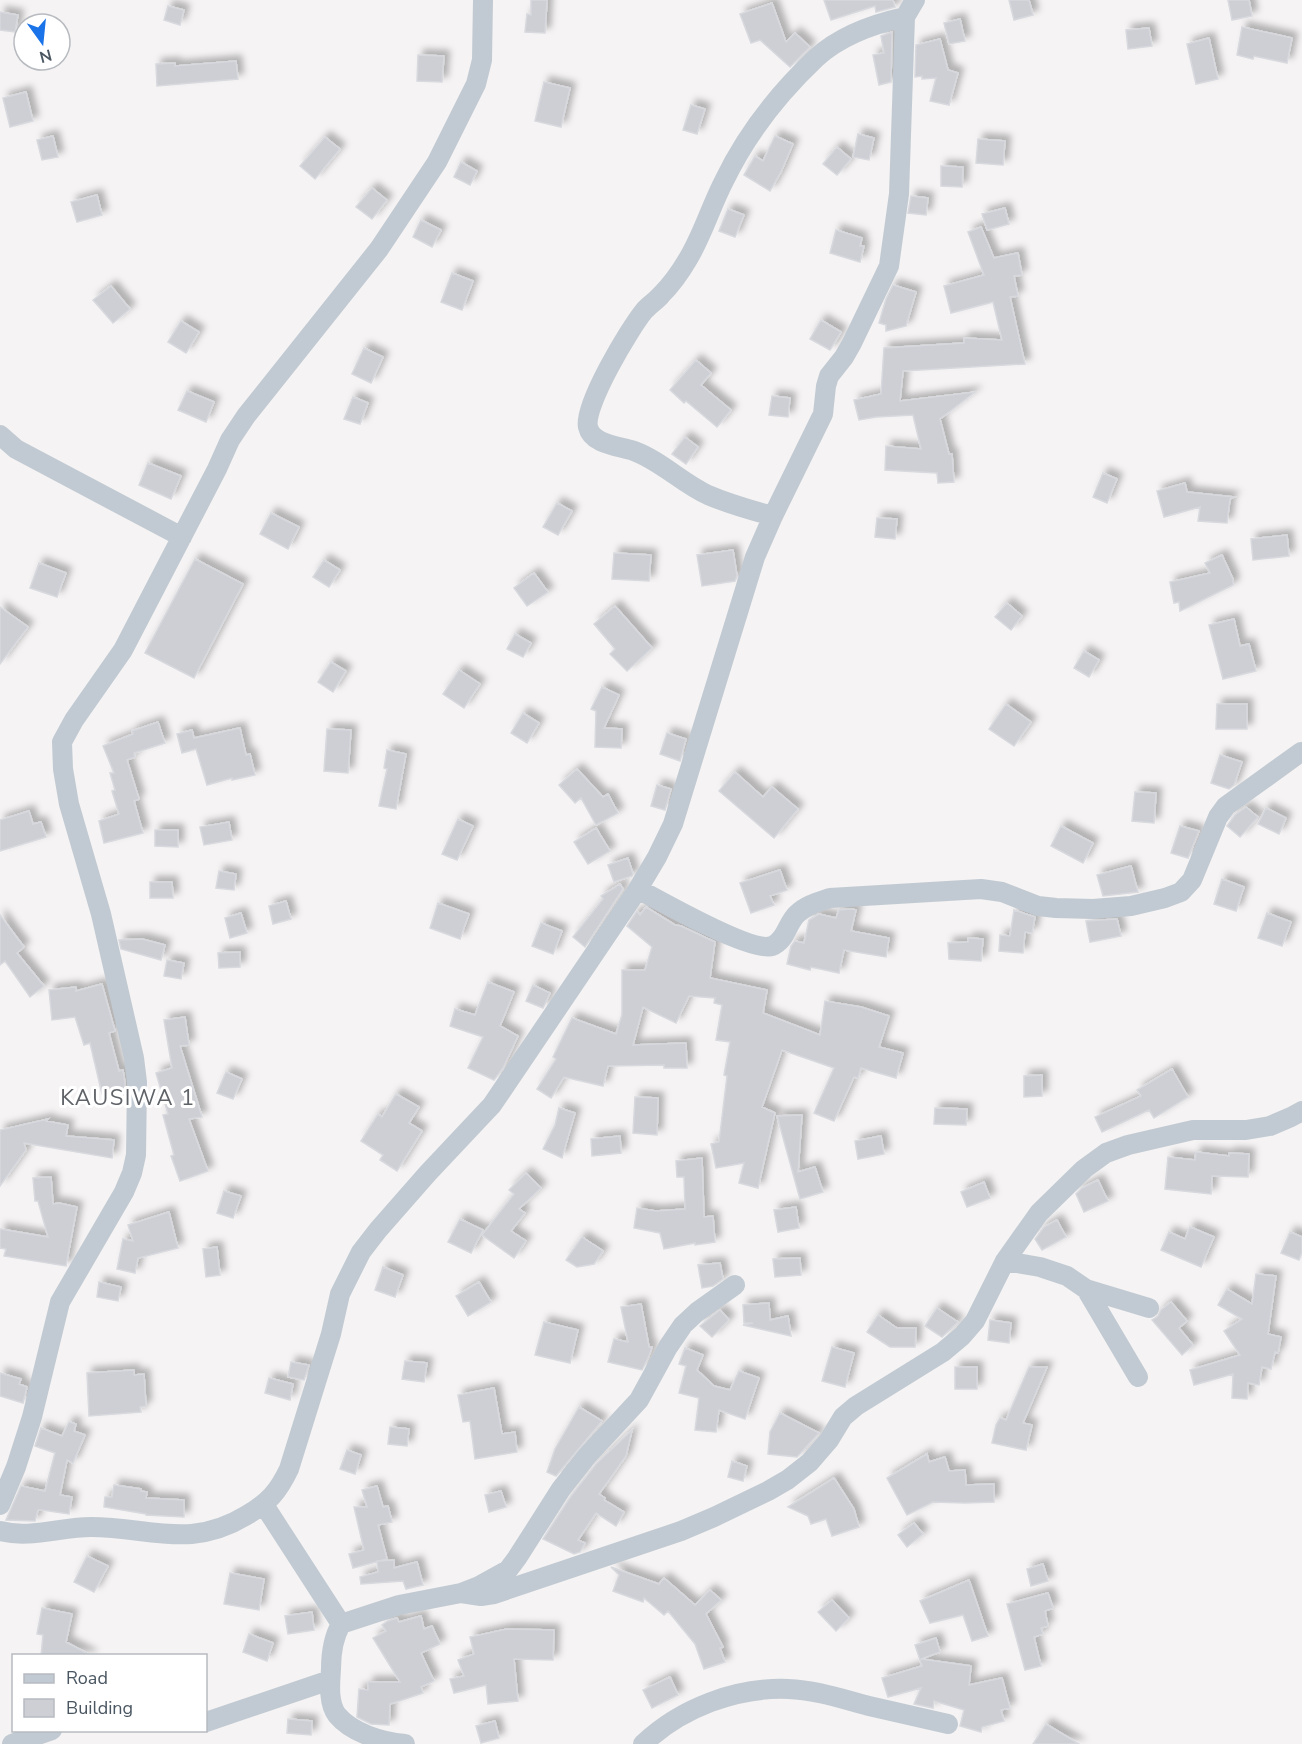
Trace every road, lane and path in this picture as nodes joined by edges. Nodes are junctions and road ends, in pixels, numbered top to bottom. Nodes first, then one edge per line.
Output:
1 (483, 0) edge
2 (910, 8) edge
3 (0, 435) edge
4 (772, 516) junction
5 (182, 537) junction
6 (1301, 752) edge
7 (638, 889) junction
8 (1302, 1111) edge
9 (1005, 1261) junction
10 (735, 1285) dead end
11 (1086, 1289) junction
12 (1149, 1308) dead end
13 (1138, 1377) dead end
14 (0, 1504) edge
15 (264, 1505) junction
16 (0, 1531) edge
17 (461, 1593) junction
18 (340, 1624) junction
19 (330, 1680) junction
20 (207, 1722) edge
21 (948, 1724) dead end
22 (49, 1732) edge
23 (12, 1744) edge
24 (405, 1744) edge
25 (643, 1744) edge

1 - 5 street
2 - 4 street
2 - 4 street
3 - 5 street
4 - 7 street
5 - 14 street
6 - 7 street
7 - 15 street
8 - 9 street
9 - 11 street
9 - 17 street
10 - 17 street
11 - 12 street
11 - 13 street
15 - 16 street
15 - 18 street
17 - 18 street
18 - 19 street
19 - 20 street
19 - 24 street
21 - 25 street
22 - 23 street

